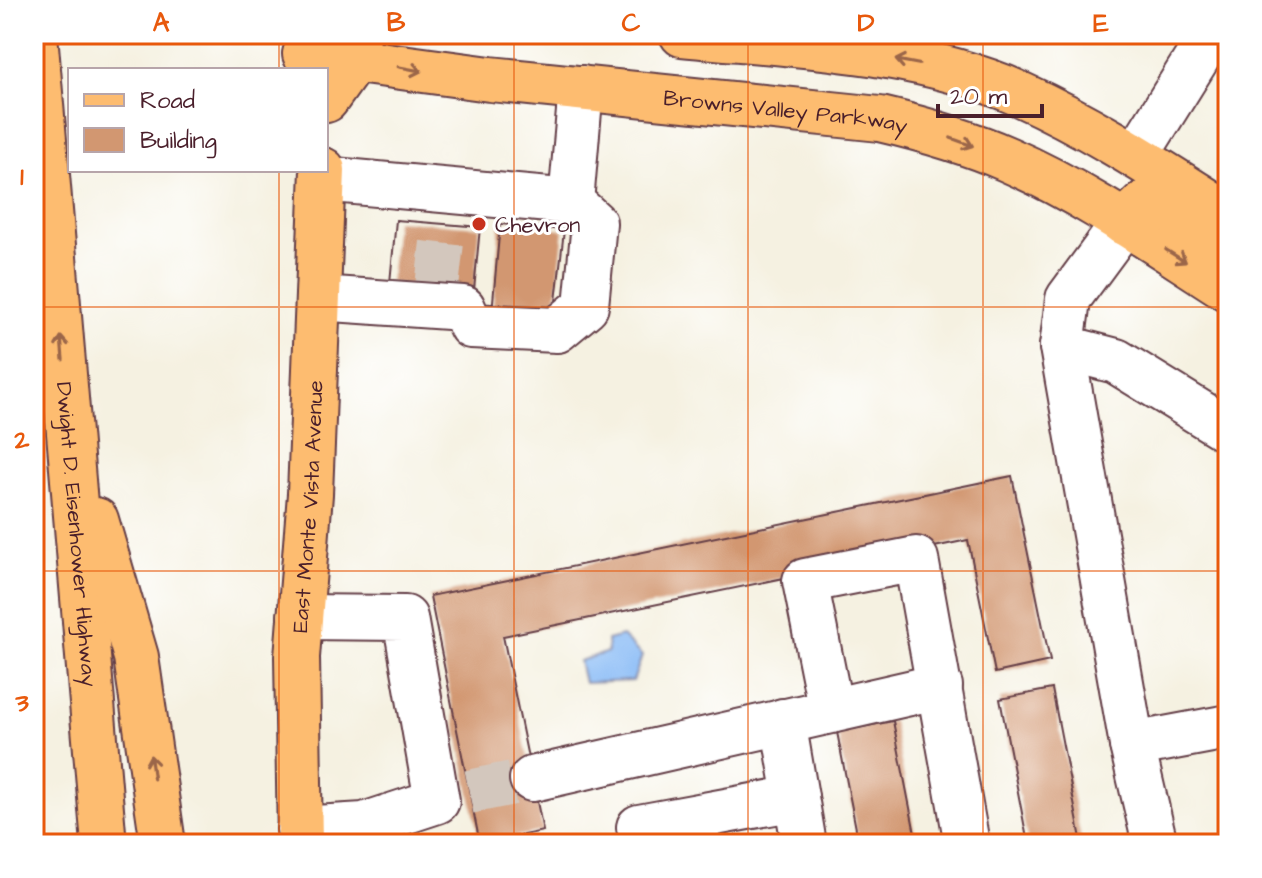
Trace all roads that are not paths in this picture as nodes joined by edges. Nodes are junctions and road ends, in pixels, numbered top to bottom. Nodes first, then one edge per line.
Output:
1 (35, 34) edge
2 (682, 34) edge
3 (1212, 34) edge
4 (357, 46) edge
5 (308, 53) edge
6 (581, 88) junction
7 (328, 97) edge
8 (1136, 156) junction
9 (323, 175) edge
10 (571, 202) junction
11 (1228, 214) edge
12 (1124, 223) junction
13 (1228, 246) edge
14 (1228, 289) edge
15 (318, 298) junction
16 (1062, 347) junction
17 (69, 426) junction
18 (1228, 430) edge
19 (300, 617) junction
20 (940, 686) junction
21 (831, 711) junction
22 (783, 721) junction
23 (1228, 727) edge
24 (1132, 745) junction
25 (532, 779) tunnel mouth
26 (796, 798) junction
27 (300, 837) edge
28 (104, 844) edge
29 (163, 844) edge
30 (643, 844) edge
31 (804, 844) edge
32 (967, 844) edge
33 (1155, 844) edge

17 -> 1 main road, Dwight D. Eisenhower Highway
8 -> 2 main road
3 - 8 lane
4 - 5 main road, Browns Valley Parkway
4 -> 6 main road, Browns Valley Parkway
4 - 7 main road
6 - 10 lane
6 -> 12 main road, Browns Valley Parkway
8 - 11 main road
9 - 10 lane
9 - 15 main road, East Monte Vista Avenue
10 - 15 lane
12 - 13 main road
12 -> 14 main road, Browns Valley Parkway
12 - 16 lane
15 - 19 main road, East Monte Vista Avenue
16 - 18 lane
16 - 24 lane
17 - 28 main road, Dwight D. Eisenhower Highway
29 -> 17 main road
19 - 27 main road, East Monte Vista Avenue
19 - 27 lane
20 - 21 lane
20 - 21 lane
20 - 32 lane
21 - 22 lane
22 - 25 lane
22 - 26 lane
23 - 24 lane
24 - 33 lane
26 - 30 lane
26 - 31 lane

